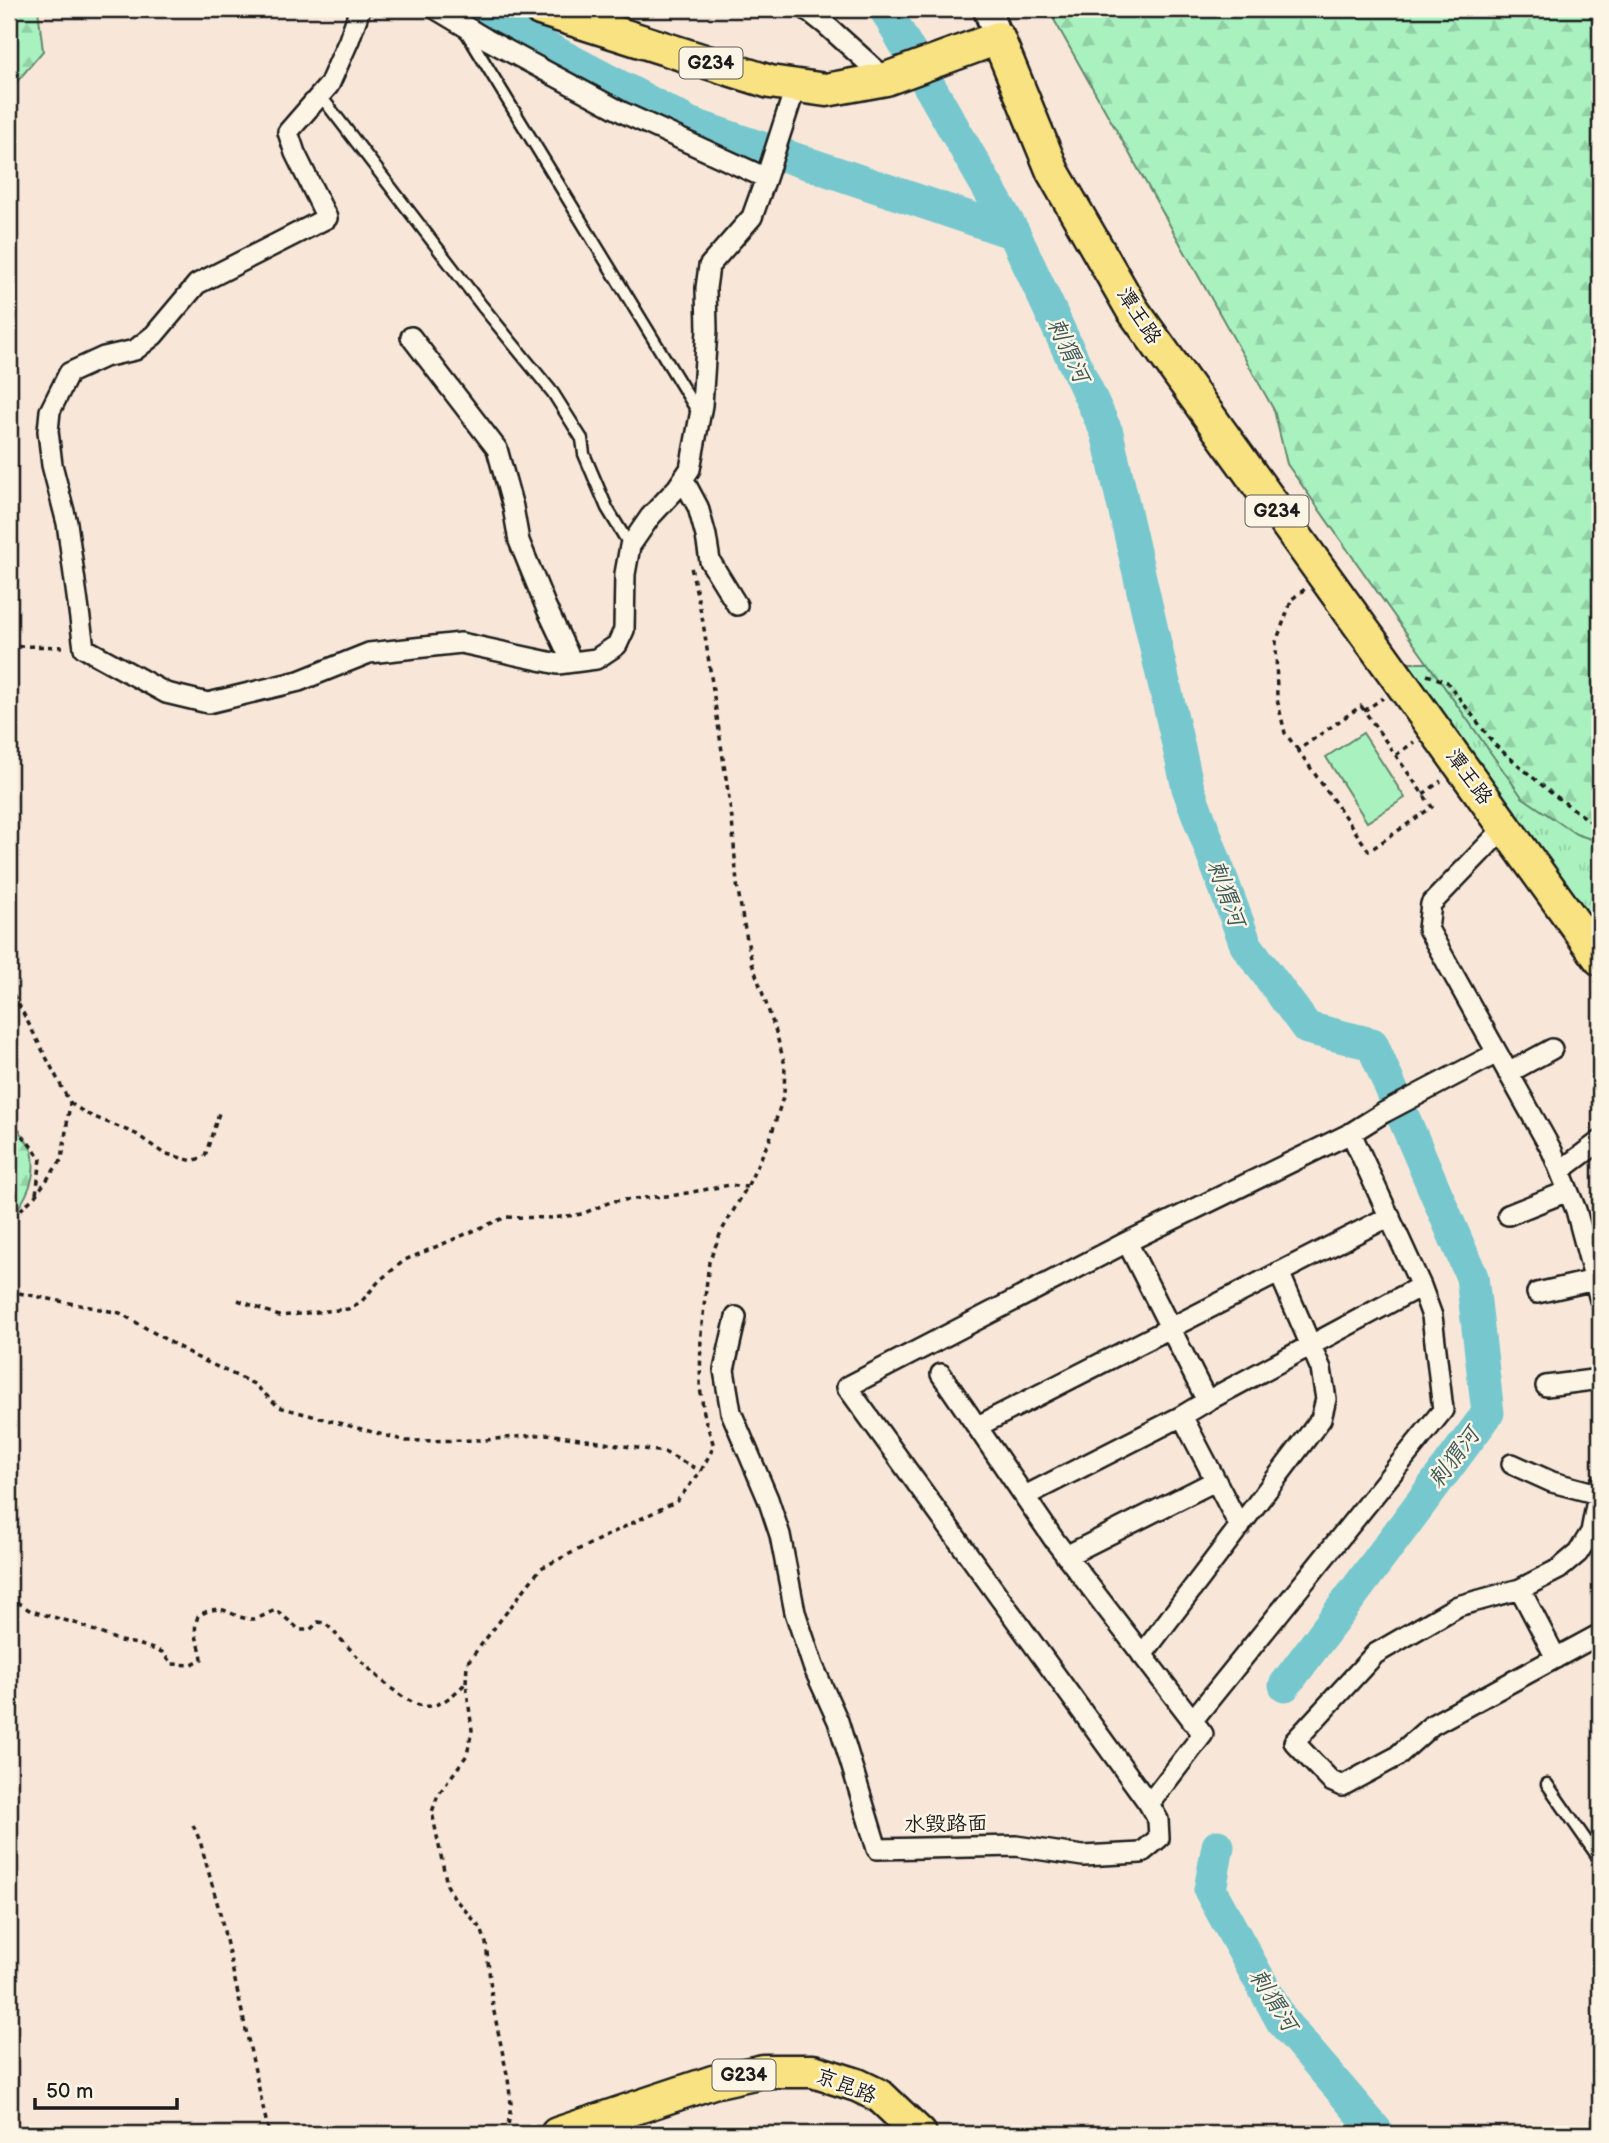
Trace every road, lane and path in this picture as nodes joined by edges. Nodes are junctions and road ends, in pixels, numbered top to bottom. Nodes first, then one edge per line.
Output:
1 (360, 9) edge
2 (436, 9) edge
3 (540, 9) edge
4 (806, 9) edge
5 (460, 23) junction
6 (992, 23) edge
7 (886, 79) junction
8 (796, 86) junction
9 (320, 95) junction
10 (767, 177) junction
11 (411, 337) dead end
12 (700, 416) junction
13 (683, 479) junction
14 (630, 546) junction
15 (690, 563) dead end
16 (1324, 576) junction
17 (737, 605) dead end
18 (84, 648) junction
19 (9, 651) edge
20 (572, 662) junction
21 (1398, 679) junction
22 (1298, 750) junction
23 (1505, 827) junction
24 (1600, 831) edge
25 (1600, 959) edge
26 (9, 986) edge
27 (1552, 1049) dead end
28 (1497, 1053) junction
29 (1508, 1073) junction
30 (70, 1103) junction
31 (219, 1113) dead end
32 (9, 1121) edge
33 (1351, 1133) junction
34 (1600, 1141) edge
35 (1560, 1171) junction
36 (747, 1187) junction
37 (1568, 1191) junction
38 (35, 1196) junction
39 (1508, 1214) dead end
40 (1390, 1216) junction
41 (9, 1221) edge
42 (1593, 1241) edge
43 (1127, 1242) junction
44 (1279, 1272) junction
45 (1595, 1280) junction
46 (1421, 1286) junction
47 (9, 1291) edge
48 (1537, 1293) dead end
49 (238, 1300) dead end
50 (1600, 1300) edge
51 (736, 1317) dead end
52 (1170, 1328) junction
53 (1311, 1345) junction
54 (942, 1374) dead end
55 (1600, 1379) edge
56 (1546, 1386) dead end
57 (1207, 1401) junction
58 (1182, 1416) junction
59 (978, 1426) junction
60 (1512, 1464) dead end
61 (701, 1471) junction
62 (1215, 1480) junction
63 (1025, 1496) junction
64 (1598, 1500) edge
65 (1240, 1527) junction
66 (1066, 1556) junction
67 (1520, 1589) junction
68 (9, 1597) edge
69 (1600, 1634) edge
70 (1142, 1655) junction
71 (1556, 1658) junction
72 (466, 1683) junction
73 (1192, 1721) junction
74 (1547, 1784) dead end
75 (1149, 1804) junction
76 (193, 1825) dead end
77 (1600, 1860) edge
78 (269, 2134) edge
79 (507, 2134) edge
80 (557, 2134) edge
81 (920, 2134) edge

1 - 9 street
2 - 5 street
3 - 8 highway, 潭王路 / G234
4 - 7 street
5 - 10 street
5 - 12 lane
6 - 7 highway, 潭王路 / G234
6 - 16 highway, 潭王路 / G234
7 - 8 highway, 潭王路 / G234
8 - 10 street
9 - 14 lane
9 - 18 street
10 - 12 street
11 - 20 street
12 - 13 street
13 - 14 street
13 - 17 street
14 - 20 street
15 - 36 path
16 - 21 highway, 潭王路 / G234
16 - 22 path
18 - 19 path
18 - 20 street
21 - 23 highway, 潭王路 / G234
21 - 24 path
22 - 22 path
23 - 25 highway, 潭王路 / G234
23 - 28 street
26 - 30 path
27 - 29 street
28 - 29 street
28 - 33 street
29 - 35 street
30 - 31 path
30 - 38 path
32 - 38 path
33 - 40 street
33 - 43 street
34 - 35 street
35 - 37 street
36 - 49 path
36 - 61 path
37 - 39 street
37 - 42 street
38 - 41 path
40 - 44 street
40 - 46 street
42 - 45 street
43 - 52 street
43 - 75 street
44 - 52 street
44 - 53 street
45 - 48 street
45 - 50 street
46 - 53 street
46 - 73 street
47 - 61 path
51 - 75 street, 水毁路面
52 - 57 street
52 - 59 street
53 - 57 street
53 - 65 street
54 - 59 street
55 - 56 street
57 - 58 street
58 - 62 street
58 - 63 street
59 - 63 street
60 - 64 street
61 - 72 path
62 - 65 street
62 - 66 street
63 - 66 street
64 - 67 street
65 - 70 street
66 - 70 street
67 - 71 street
67 - 71 street
68 - 72 path
69 - 71 street
70 - 73 street
72 - 79 path
73 - 75 street
74 - 77 lane
76 - 78 path
80 - 81 highway, 京昆路 / G234

